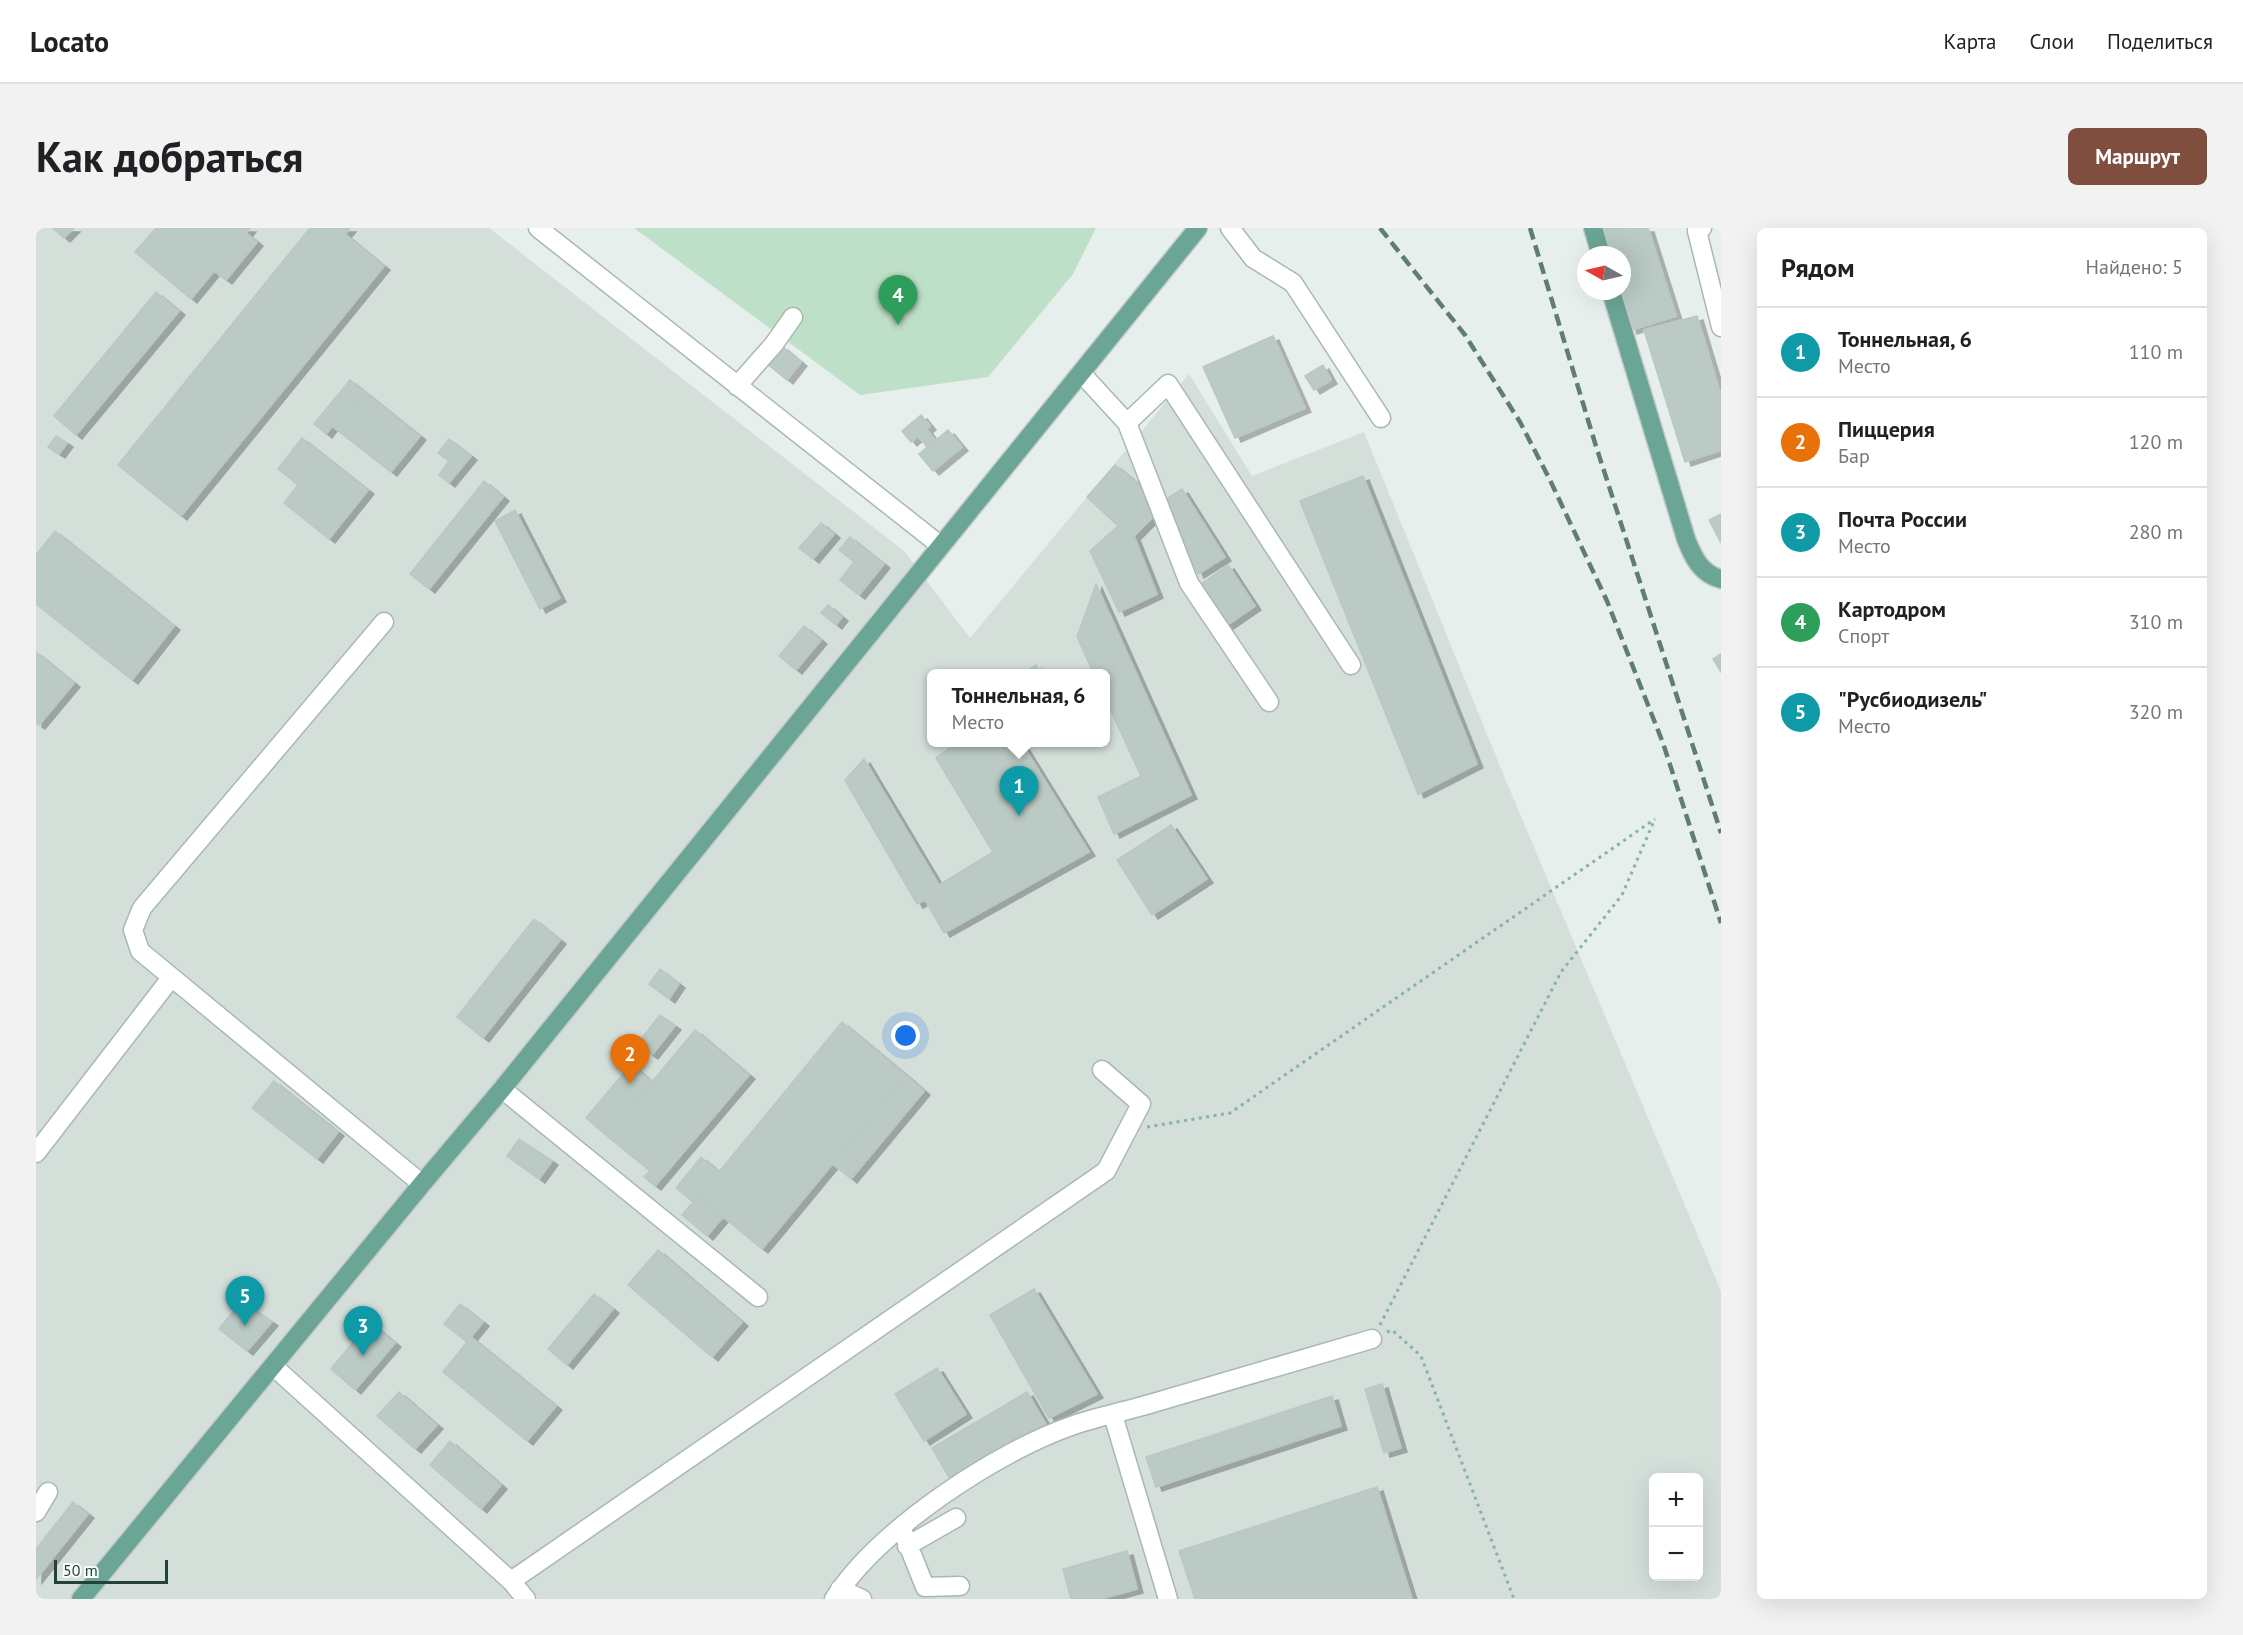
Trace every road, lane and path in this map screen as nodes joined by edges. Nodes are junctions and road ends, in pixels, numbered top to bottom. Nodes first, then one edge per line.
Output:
1 (538, 228) edge
2 (1198, 228) edge
3 (1230, 228) edge
4 (1593, 228) edge
5 (1702, 228) edge
6 (1598, 246) edge
7 (1614, 300) edge
8 (793, 317) dead end
9 (1721, 327) edge
10 (1082, 374) junction
11 (737, 386) junction
12 (1381, 418) dead end
13 (1127, 423) junction
14 (941, 546) junction
15 (1721, 579) edge
16 (384, 622) dead end
17 (1351, 665) dead end
18 (1269, 702) dead end
19 (171, 978) junction
20 (1102, 1070) dead end
21 (502, 1089) junction
22 (1127, 1130) junction
23 (36, 1153) edge
24 (422, 1184) junction
25 (758, 1297) dead end
26 (1372, 1340) junction
27 (273, 1366) junction
28 (1113, 1415) junction
29 (48, 1492) dead end
30 (36, 1512) edge
31 (957, 1518) dead end
32 (901, 1527) junction
33 (907, 1546) junction
34 (512, 1581) junction
35 (960, 1586) dead end
36 (837, 1594) edge
37 (81, 1599) edge
38 (526, 1599) edge
39 (862, 1599) edge
40 (1168, 1599) edge
41 (1514, 1599) edge

1 - 11 street
2 - 10 main road
3 - 12 street
4 - 6 main road
5 - 9 street
7 - 15 main road
8 - 11 street
10 - 13 street
10 - 14 main road
11 - 14 street
13 - 17 street
13 - 18 street
14 - 21 main road
16 - 19 street
19 - 23 street
19 - 24 street
20 - 22 street
21 - 24 main road
21 - 25 street
22 - 26 path
22 - 34 street
24 - 27 main road
26 - 28 street
26 - 41 path
27 - 34 street
27 - 37 main road
28 - 32 street
28 - 40 street
29 - 30 street
31 - 33 street
32 - 33 street
32 - 36 street
33 - 35 street
34 - 38 street
36 - 39 street

